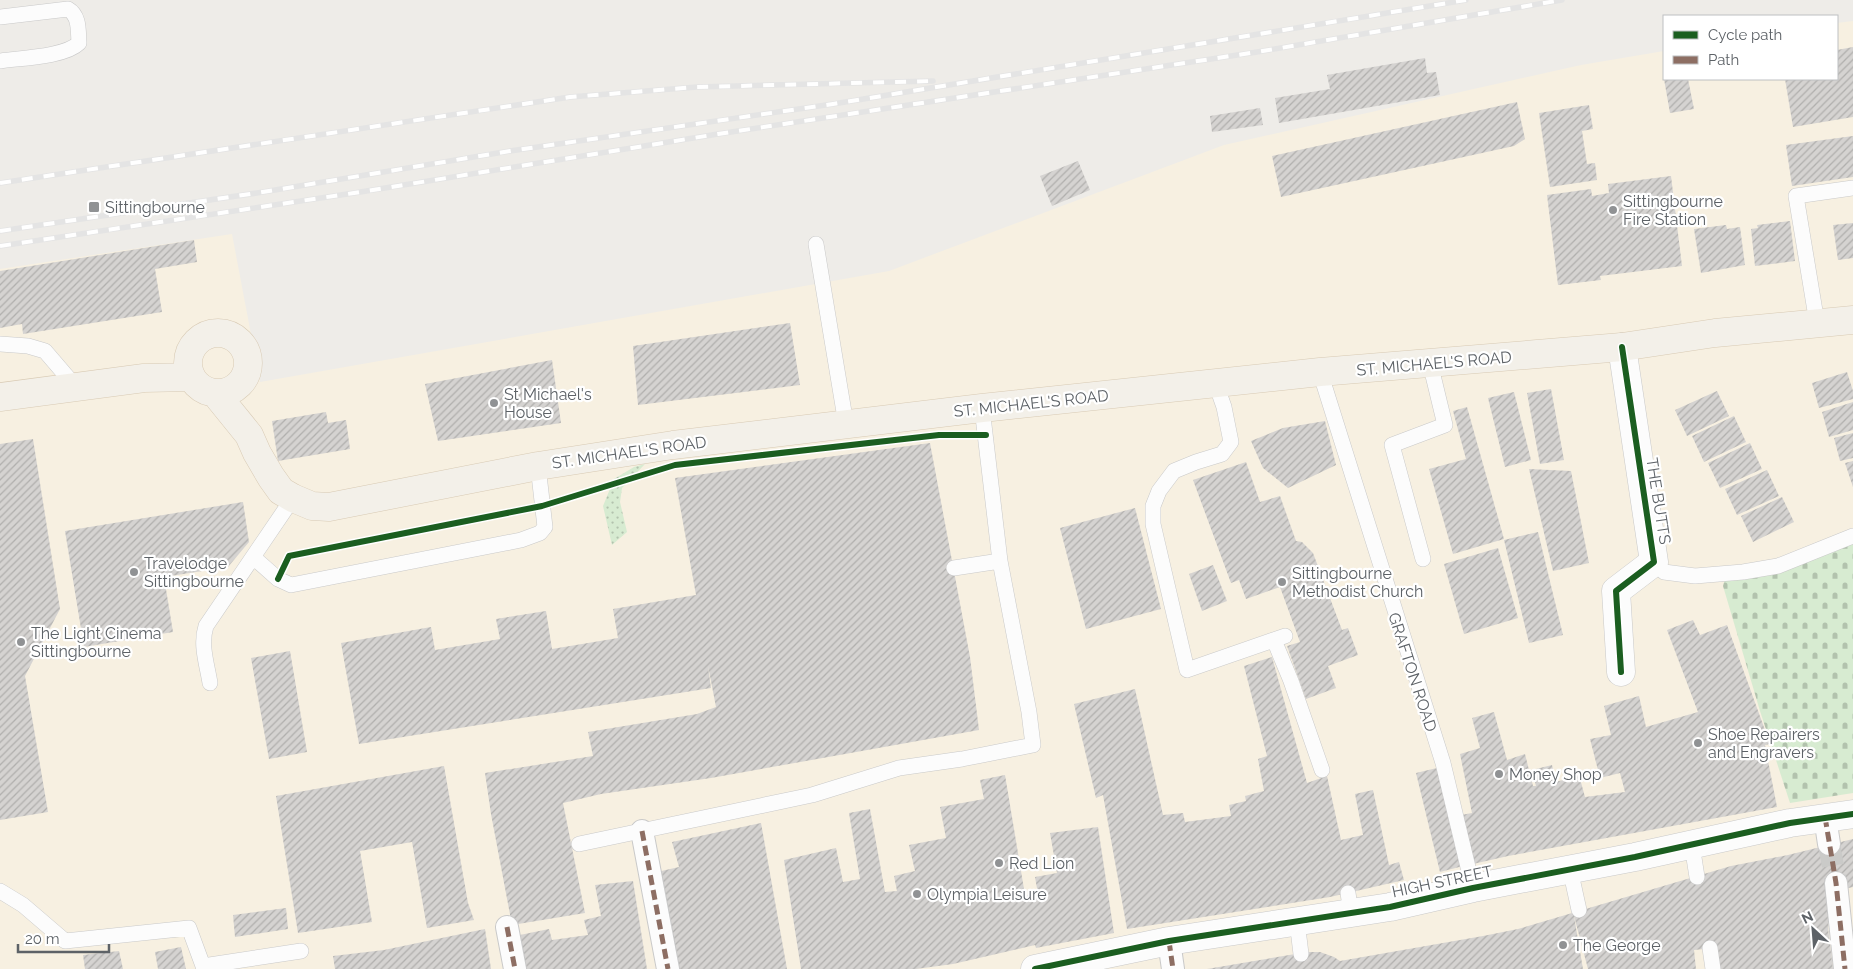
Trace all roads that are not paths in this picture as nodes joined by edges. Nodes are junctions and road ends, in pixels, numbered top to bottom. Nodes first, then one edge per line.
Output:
1 (0, 17) edge
2 (0, 61) edge
3 (1853, 188) edge
4 (816, 244) dead end
5 (1853, 320) edge
6 (1817, 323) junction
7 (198, 340) junction
8 (0, 344) edge
9 (1622, 347) junction
10 (1430, 363) junction
11 (246, 372) junction
12 (1320, 372) junction
13 (191, 377) junction
14 (144, 378) junction
15 (1216, 384) junction
16 (75, 386) junction
17 (215, 393) junction
18 (0, 397) edge
19 (982, 408) junction
20 (846, 424) junction
21 (249, 435) junction
22 (538, 466) junction
23 (293, 498) junction
24 (1853, 536) edge
25 (252, 557) junction
26 (1423, 559) dead end
27 (1000, 560) junction
28 (1654, 562) junction
29 (954, 568) dead end
30 (1621, 672) dead end
31 (210, 683) dead end
32 (1322, 770) dead end
33 (1853, 814) edge
34 (1825, 818) junction
35 (642, 830) junction
36 (579, 844) dead end
37 (1692, 844) junction
38 (1830, 844) tunnel mouth
39 (1570, 869) junction
40 (1697, 877) dead end
41 (1836, 883) tunnel mouth
42 (1473, 888) junction
43 (0, 891) edge
44 (1578, 910) dead end
45 (1297, 921) junction
46 (507, 927) dead end
47 (1169, 941) junction
48 (1710, 948) dead end
49 (301, 951) dead end
50 (1301, 954) dead end
51 (515, 969) edge
52 (668, 969) edge
53 (1035, 969) edge
54 (1173, 969) edge
55 (1713, 969) edge
56 (1845, 969) edge

1 - 2 lane
3 - 6 lane
4 - 20 lane
5 - 6 main road, ST. MICHAEL'S ROAD
6 - 9 main road, ST. MICHAEL'S ROAD
7 - 11 main road
7 - 13 main road
7 - 14 main road
8 - 16 lane
9 - 10 main road, ST. MICHAEL'S ROAD
9 - 28 street, THE BUTTS
10 - 12 main road, ST. MICHAEL'S ROAD
10 - 26 lane
11 - 17 main road
11 - 21 main road, ST. MICHAEL'S ROAD
12 - 15 main road, ST. MICHAEL'S ROAD
12 - 42 lane, GRAFTON ROAD
13 - 14 main road
13 - 17 main road
14 - 16 main road
15 - 19 main road, ST. MICHAEL'S ROAD
15 - 32 lane
16 - 18 main road
17 - 21 main road, ST. MICHAEL'S ROAD
19 - 20 main road, ST. MICHAEL'S ROAD
19 - 27 lane
20 - 22 main road, ST. MICHAEL'S ROAD
21 - 23 main road, ST. MICHAEL'S ROAD
22 - 23 main road, ST. MICHAEL'S ROAD
22 - 25 lane
23 - 25 lane
24 - 28 lane
25 - 31 lane
27 - 29 lane
27 - 35 lane
28 - 30 street, THE BUTTS
33 - 34 street, HIGH STREET
34 - 37 street, HIGH STREET
34 - 38 street
35 - 36 lane
35 - 52 street
37 - 39 street, HIGH STREET
37 - 40 lane
39 - 42 street, HIGH STREET
39 - 44 lane
41 - 56 street
42 - 45 street, HIGH STREET
43 - 49 lane
45 - 47 street, HIGH STREET
45 - 50 lane
46 - 51 street
47 - 53 street, HIGH STREET
47 - 54 street
48 - 55 lane

